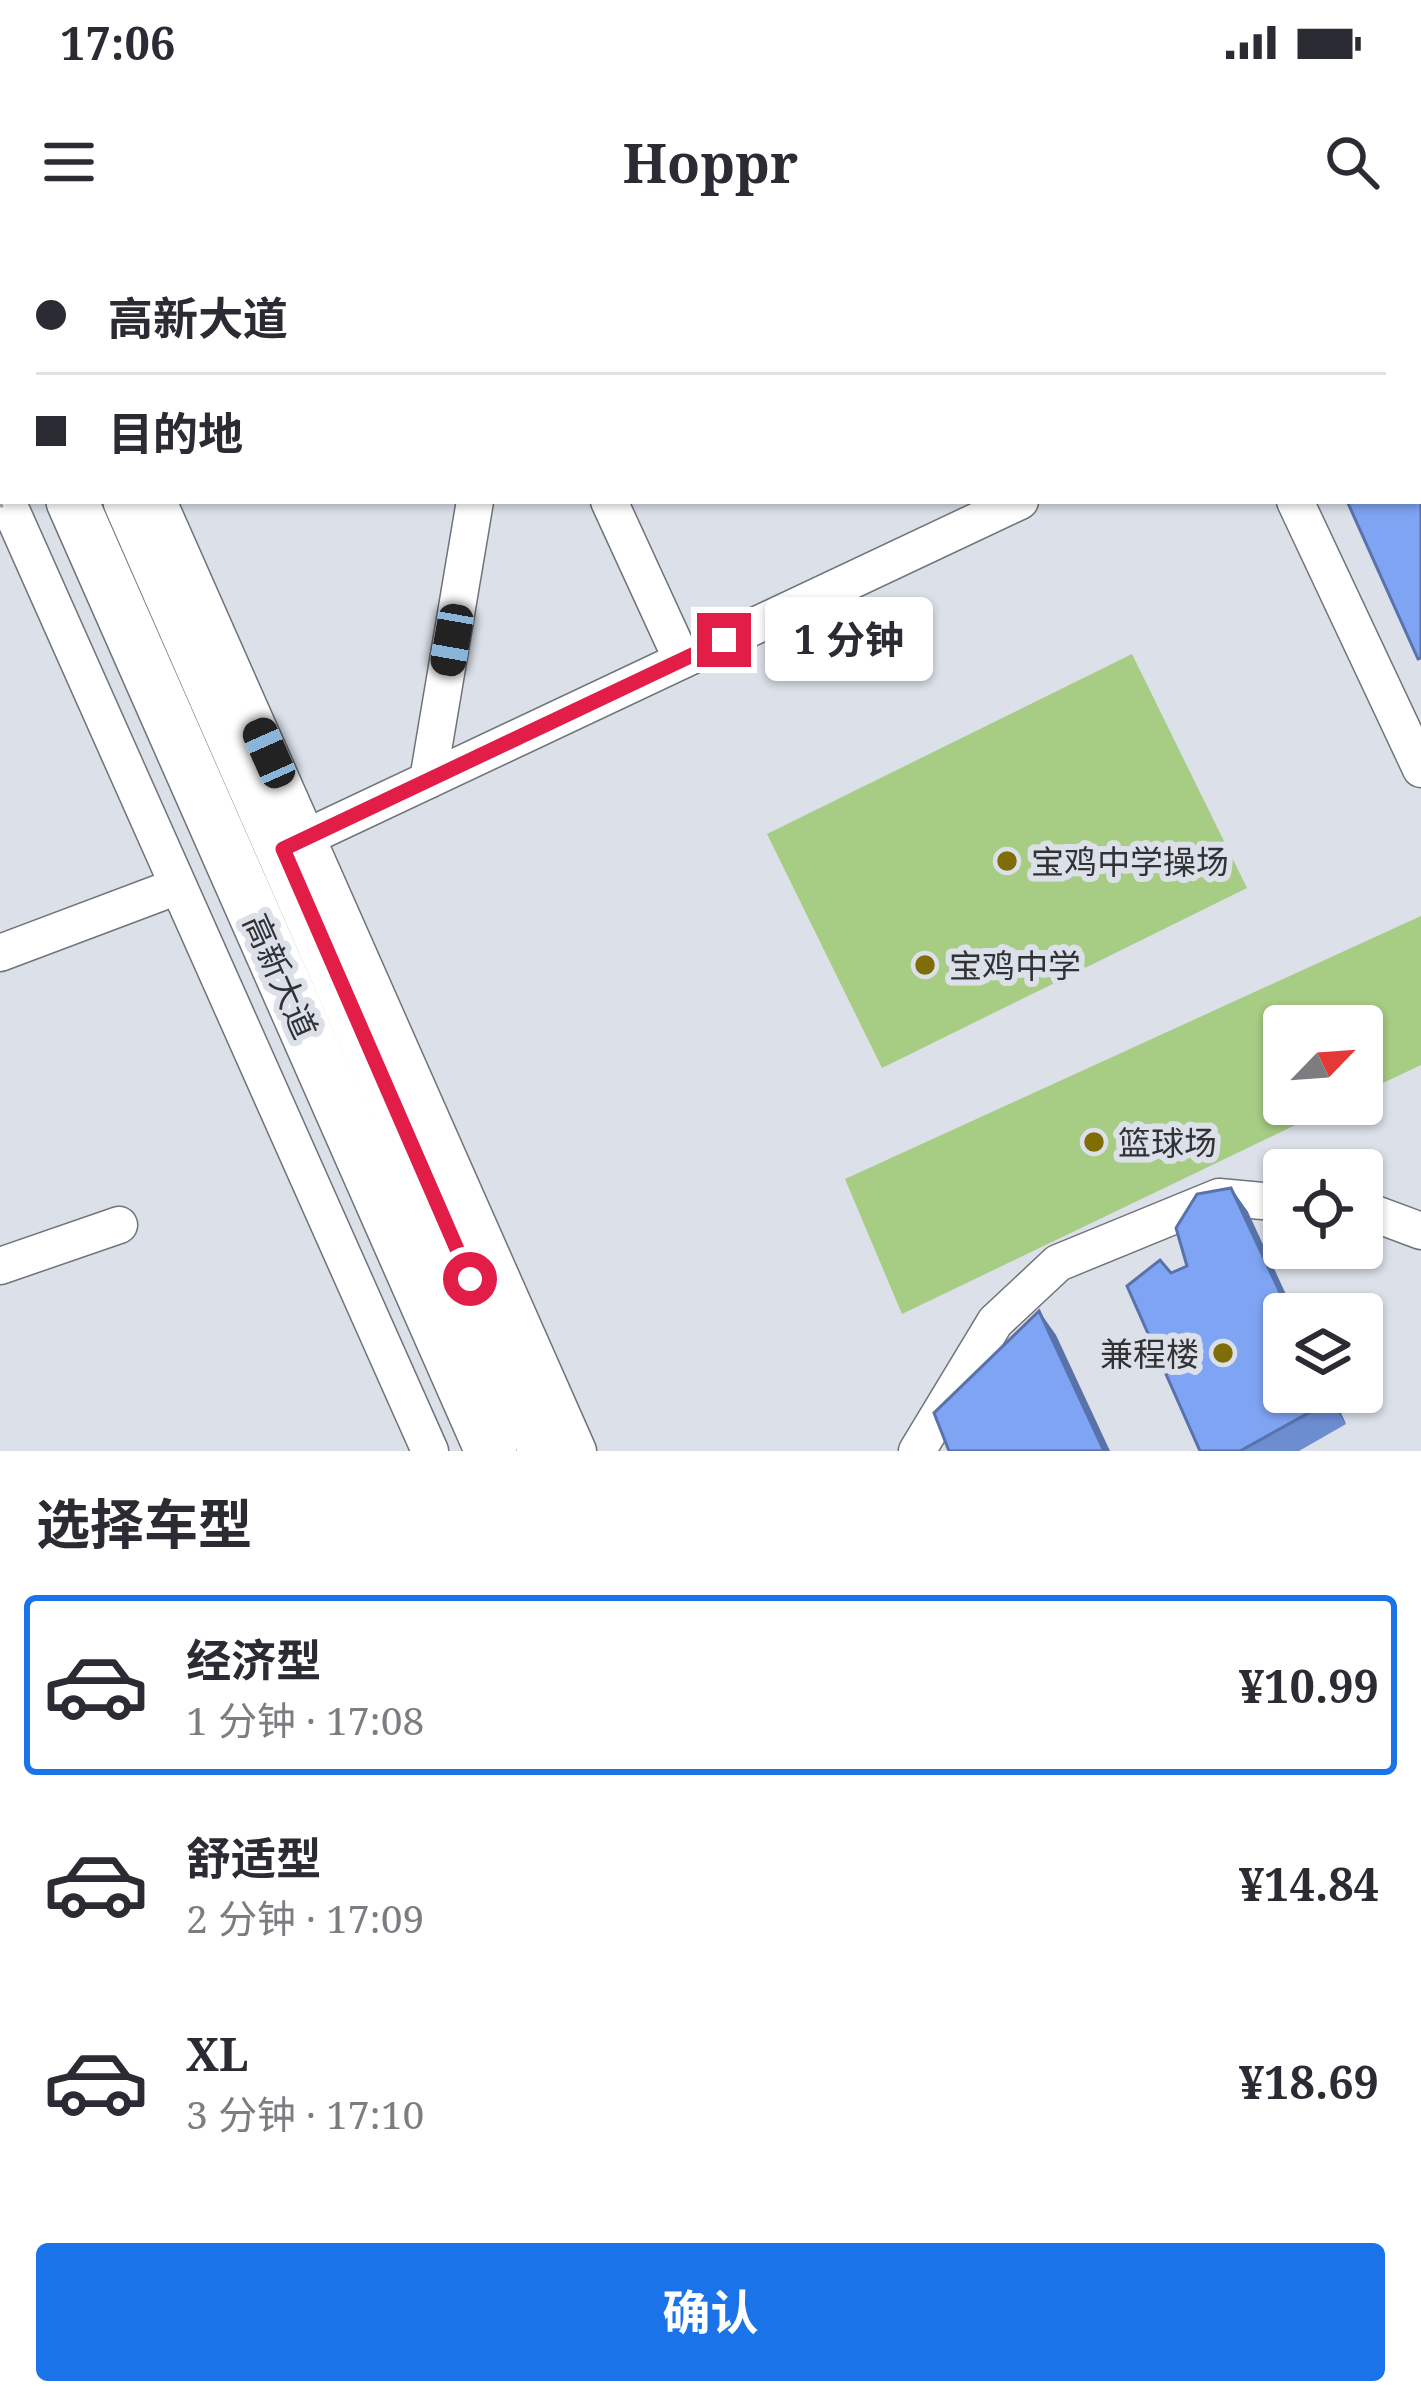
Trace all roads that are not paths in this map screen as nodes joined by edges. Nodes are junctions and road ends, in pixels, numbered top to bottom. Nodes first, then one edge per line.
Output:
1 (6, 504) edge
2 (73, 504) edge
3 (130, 504) edge
4 (159, 504) edge
5 (474, 504) edge
6 (610, 504) edge
7 (1014, 504) edge
8 (1297, 504) edge
9 (682, 660) junction
10 (1410, 718) edge
11 (1421, 769) edge
12 (428, 779) junction
13 (294, 842) junction
14 (178, 886) junction
15 (0, 953) edge
16 (1263, 1201) edge
17 (1383, 1217) edge
18 (119, 1225) dead end
19 (1421, 1231) edge
20 (0, 1266) edge
21 (430, 1451) edge
22 (491, 1451) edge
23 (545, 1451) edge
24 (578, 1451) edge
25 (917, 1451) edge

1 - 14 street
2 - 22 highway, 高新大道
3 - 13 highway, 高新大道
4 - 13 street
5 - 12 street
6 - 9 street
7 - 9 street
8 - 10 street
9 - 12 street
10 - 11 street
12 - 13 street
13 - 23 highway, 高新大道
13 - 24 street
14 - 15 street
14 - 21 street
16 - 25 street
17 - 19 street
18 - 20 street

